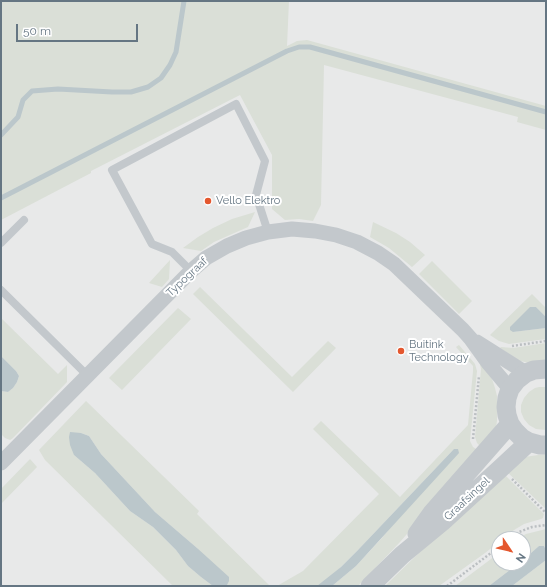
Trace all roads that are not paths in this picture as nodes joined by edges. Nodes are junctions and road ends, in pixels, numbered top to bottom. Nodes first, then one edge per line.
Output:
1 (24, 220) dead end
2 (268, 232) junction
3 (1, 243) edge
4 (191, 270) junction
5 (1, 290) edge
6 (471, 339) junction
7 (546, 369) edge
8 (526, 374) junction
9 (88, 376) junction
10 (510, 390) junction
11 (510, 424) junction
12 (538, 443) edge
13 (1, 463) edge
14 (402, 555) junction
15 (370, 586) edge

1 - 3 lane
2 - 4 street, Typograaf
2 - 4 lane
2 - 6 street, Typograaf
4 - 9 street, Typograaf
5 - 9 lane
6 - 8 street, Typograaf
6 - 10 street, Typograaf
7 - 8 street
8 - 10 street
9 - 13 street, Typograaf
10 - 11 street
11 - 12 street
11 - 14 street, Graafsingel
12 - 14 street, Graafsingel
14 - 15 street, Graafsingel

